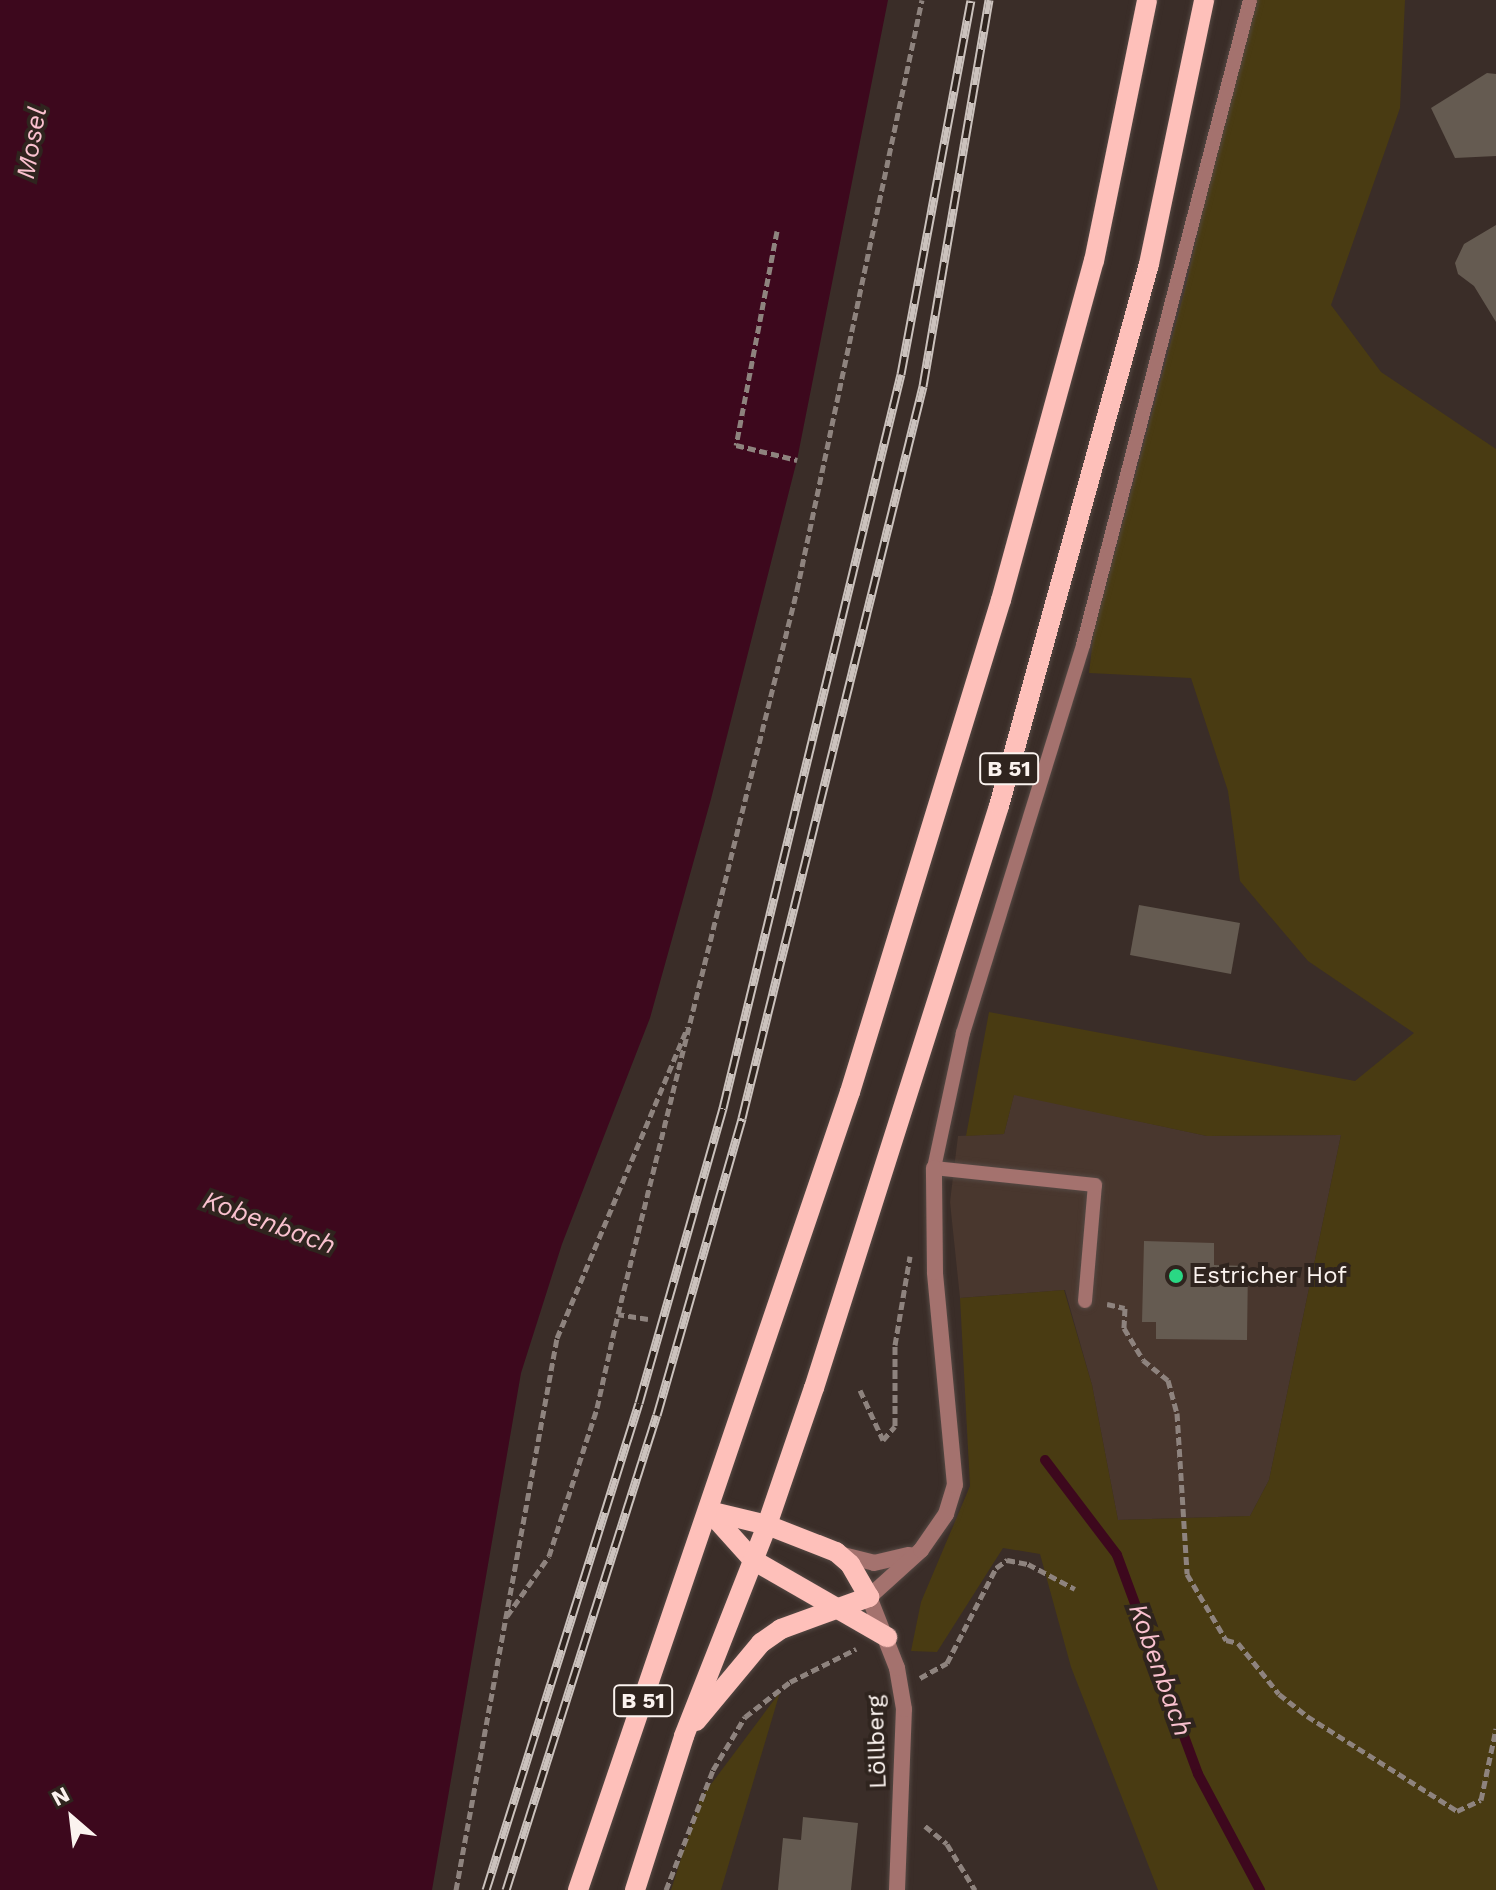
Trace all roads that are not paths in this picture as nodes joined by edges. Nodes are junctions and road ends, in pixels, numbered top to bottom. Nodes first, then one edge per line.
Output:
1 (1147, 0) edge
2 (1204, 0) edge
3 (1250, 0) edge
4 (934, 1168) junction
5 (1085, 1301) road end
6 (709, 1511) junction
7 (767, 1525) junction
8 (921, 1550) junction
9 (836, 1552) junction
10 (753, 1560) junction
11 (869, 1597) junction
12 (838, 1610) junction
13 (887, 1637) junction
14 (684, 1736) junction
15 (578, 1890) edge
16 (635, 1890) edge
17 (897, 1890) edge

1 - 6 main road, B 51
2 - 7 main road, B 51
3 - 4 lane
4 - 5 lane
4 - 8 street
6 - 7 main road
6 - 10 main road
6 - 15 main road, B 51
7 - 9 main road
7 - 10 main road, B 51
8 - 9 street
8 - 11 street
9 - 11 main road
10 - 12 main road
10 - 14 main road, B 51
11 - 12 main road
11 - 13 street, Löllberg
12 - 13 main road
12 - 14 main road
13 - 17 street, Löllberg
14 - 16 main road, B 51

